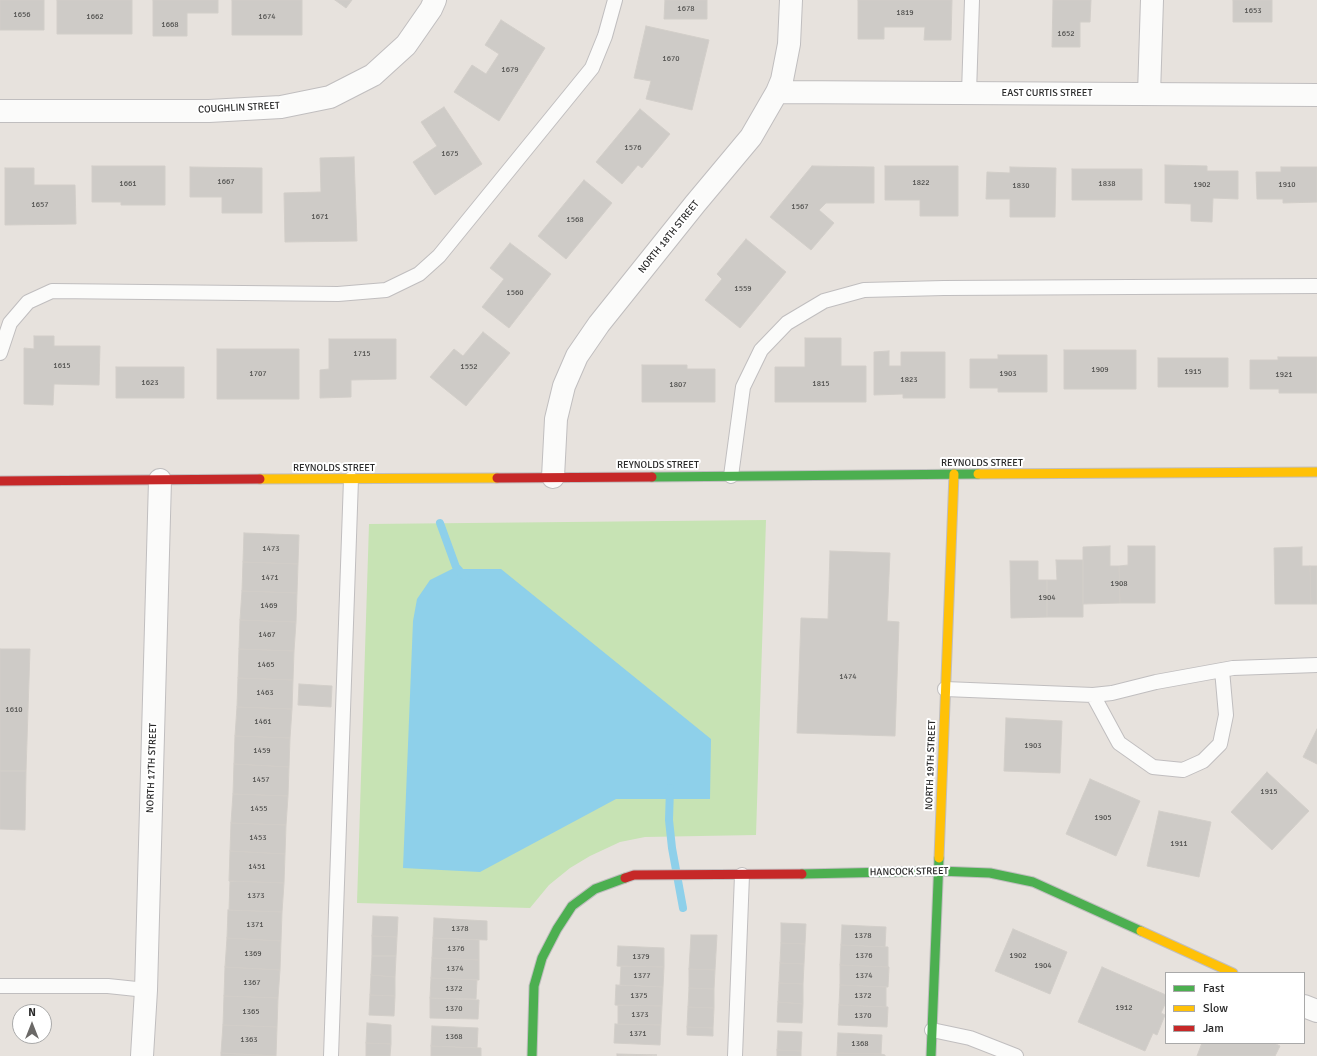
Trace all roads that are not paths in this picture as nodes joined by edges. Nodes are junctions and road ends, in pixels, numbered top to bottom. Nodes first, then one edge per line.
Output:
1 (435, 0) edge
2 (615, 0) edge
3 (791, 0) edge
4 (972, 0) edge
5 (1152, 0) edge
6 (777, 92) junction
7 (969, 93) junction
8 (1149, 94) junction
9 (1317, 96) edge
10 (0, 111) edge
11 (1317, 286) edge
12 (0, 353) edge
13 (1317, 472) edge
14 (954, 474) junction
15 (731, 476) junction
16 (553, 477) junction
17 (351, 478) junction
18 (160, 480) junction
19 (0, 481) edge
20 (1317, 665) edge
21 (1222, 670) junction
22 (945, 689) junction
23 (1092, 695) junction
24 (938, 871) junction
25 (742, 875) junction
26 (1231, 972) edge
27 (0, 986) edge
28 (146, 990) junction
29 (1305, 1006) edge
30 (1317, 1012) edge
31 (932, 1030) junction
32 (142, 1056) edge
33 (331, 1056) edge
34 (532, 1056) edge
35 (735, 1056) edge
36 (931, 1056) edge
37 (1016, 1056) edge

1 - 10 street, COUGHLIN STREET
2 - 12 lane
3 - 6 street, NORTH 18TH STREET
4 - 7 lane
5 - 8 street
6 - 7 street, EAST CURTIS STREET
6 - 16 street, NORTH 18TH STREET
7 - 8 street, EAST CURTIS STREET
8 - 9 street, EAST CURTIS STREET
11 - 15 lane
13 - 14 street, REYNOLDS STREET
14 - 15 street, REYNOLDS STREET
14 - 22 street, NORTH 19TH STREET
15 - 16 street, REYNOLDS STREET
16 - 17 street, REYNOLDS STREET
17 - 18 street, REYNOLDS STREET
17 - 33 lane
18 - 19 street, REYNOLDS STREET
18 - 28 street, NORTH 17TH STREET
20 - 21 lane
21 - 23 lane
21 - 23 lane
22 - 23 lane
22 - 24 street, NORTH 19TH STREET
24 - 25 street, HANCOCK STREET
24 - 26 street, HANCOCK STREET
24 - 31 street, NORTH 19TH STREET
25 - 34 street, HANCOCK STREET
25 - 35 lane
27 - 28 lane
28 - 32 street, NORTH 17TH STREET
29 - 30 street
31 - 36 street, NORTH 19TH STREET
31 - 37 lane

